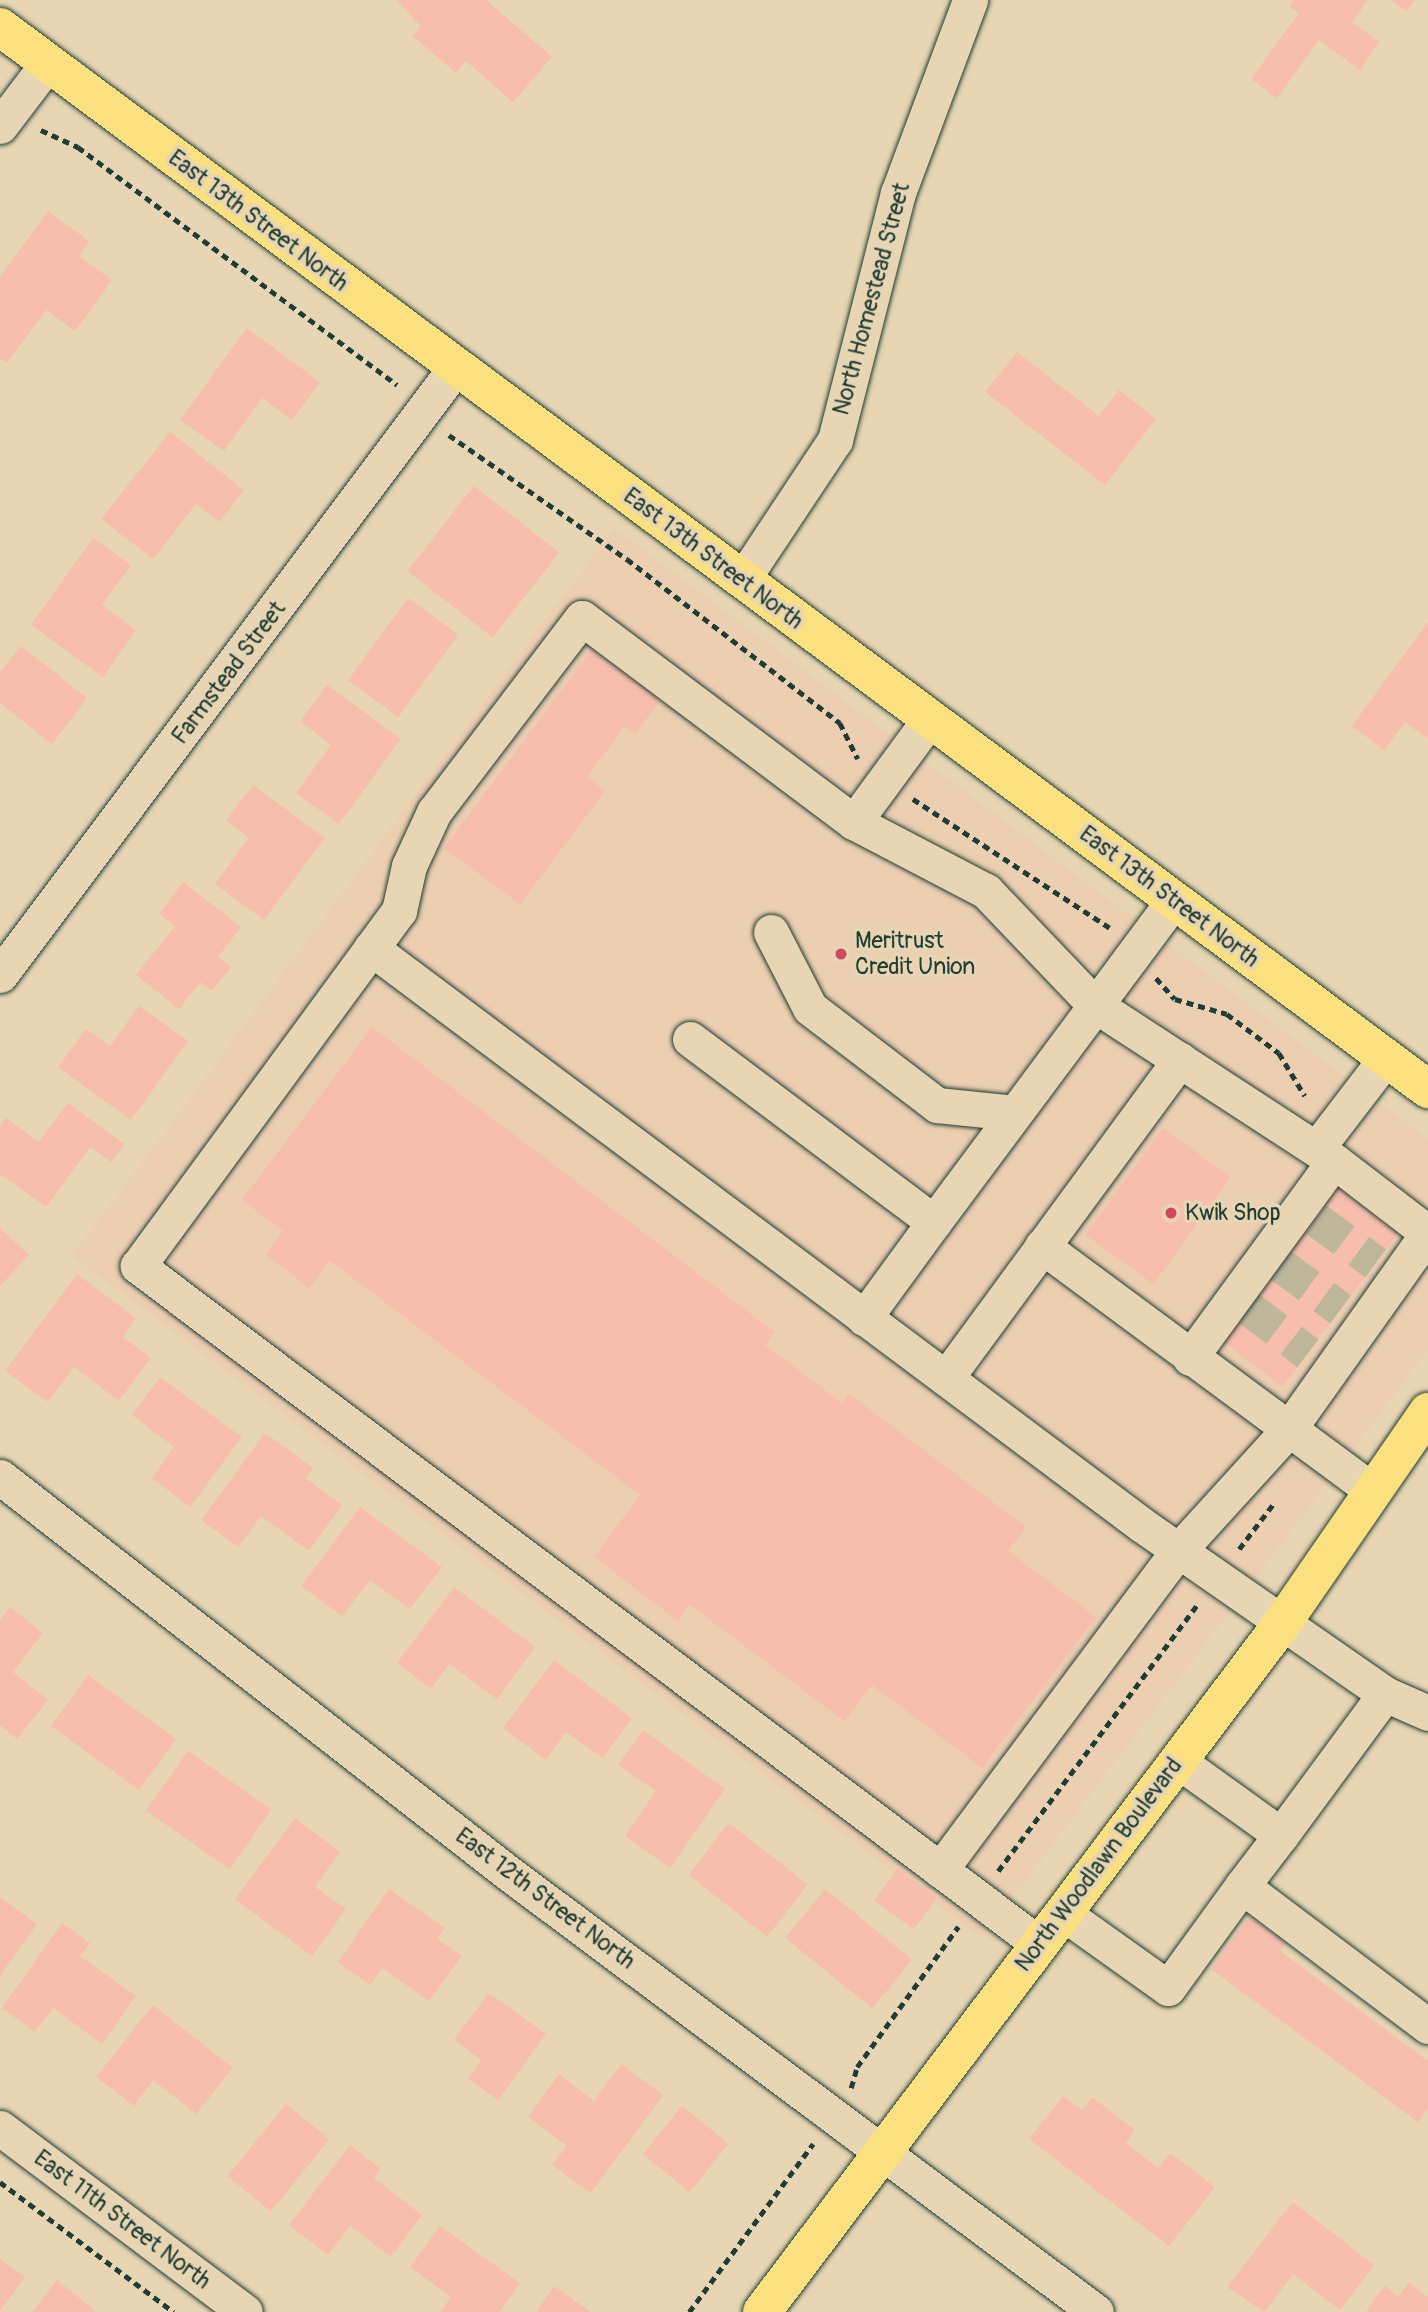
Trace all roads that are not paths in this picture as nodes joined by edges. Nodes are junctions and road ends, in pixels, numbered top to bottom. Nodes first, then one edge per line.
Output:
1 (970, 0) edge
2 (0, 27) edge
3 (48, 63) junction
4 (5, 120) edge
5 (455, 368) junction
6 (742, 580) junction
7 (929, 720) junction
8 (854, 822) junction
9 (1173, 901) junction
10 (771, 932) dead end
11 (371, 948) junction
12 (0, 975) edge
13 (1095, 1005) junction
14 (691, 1039) dead end
15 (1386, 1058) junction
16 (1180, 1060) junction
17 (1428, 1089) edge
18 (1015, 1113) junction
19 (1326, 1155) junction
20 (934, 1222) junction
21 (1042, 1246) junction
22 (864, 1318) junction
23 (1190, 1358) junction
24 (946, 1378) junction
25 (1428, 1412) edge
26 (1287, 1430) junction
27 (0, 1477) edge
28 (1370, 1489) junction
29 (1178, 1551) junction
30 (1281, 1625) junction
31 (1385, 1694) junction
32 (1428, 1713) edge
33 (1178, 1761) junction
34 (1281, 1835) junction
35 (940, 1870) junction
36 (1242, 1886) junction
37 (1063, 1913) junction
38 (1039, 1944) junction
39 (1428, 2026) edge
40 (0, 2128) edge
41 (882, 2152) junction
42 (245, 2312) edge
43 (762, 2312) edge
44 (1096, 2312) edge

1 - 6 street, North Homestead Street
2 - 3 main road, East 13th Street North
3 - 4 street
3 - 5 main road, East 13th Street North
5 - 6 main road, East 13th Street North
5 - 12 street, Farmstead Street
6 - 7 main road, East 13th Street North
7 - 8 street
7 - 9 main road, East 13th Street North
8 - 11 street
8 - 13 street
9 - 13 street
9 - 15 main road, East 13th Street North
10 - 18 street
11 - 22 street
11 - 35 street
13 - 16 street
13 - 18 street
14 - 20 street
15 - 17 main road, East 13th Street North
15 - 19 street
16 - 19 street
16 - 21 street
18 - 20 street
19 - 23 street
19 - 26 street
20 - 22 street
21 - 23 street
21 - 24 street
22 - 24 street
23 - 26 street
24 - 29 street
25 - 28 main road, North Woodlawn Boulevard
26 - 28 street
26 - 29 street
27 - 41 street, East 12th Street North
28 - 30 main road, North Woodlawn Boulevard
29 - 30 street
29 - 35 street
30 - 31 street
30 - 33 main road, North Woodlawn Boulevard
31 - 32 street
31 - 34 street
33 - 34 street
33 - 37 main road, North Woodlawn Boulevard
34 - 36 street
35 - 38 street
36 - 37 street
36 - 39 street
37 - 38 main road, North Woodlawn Boulevard
38 - 41 main road, North Woodlawn Boulevard
40 - 42 street, East 11th Street North
41 - 43 main road, North Woodlawn Boulevard
41 - 44 street, East 12th Street North

